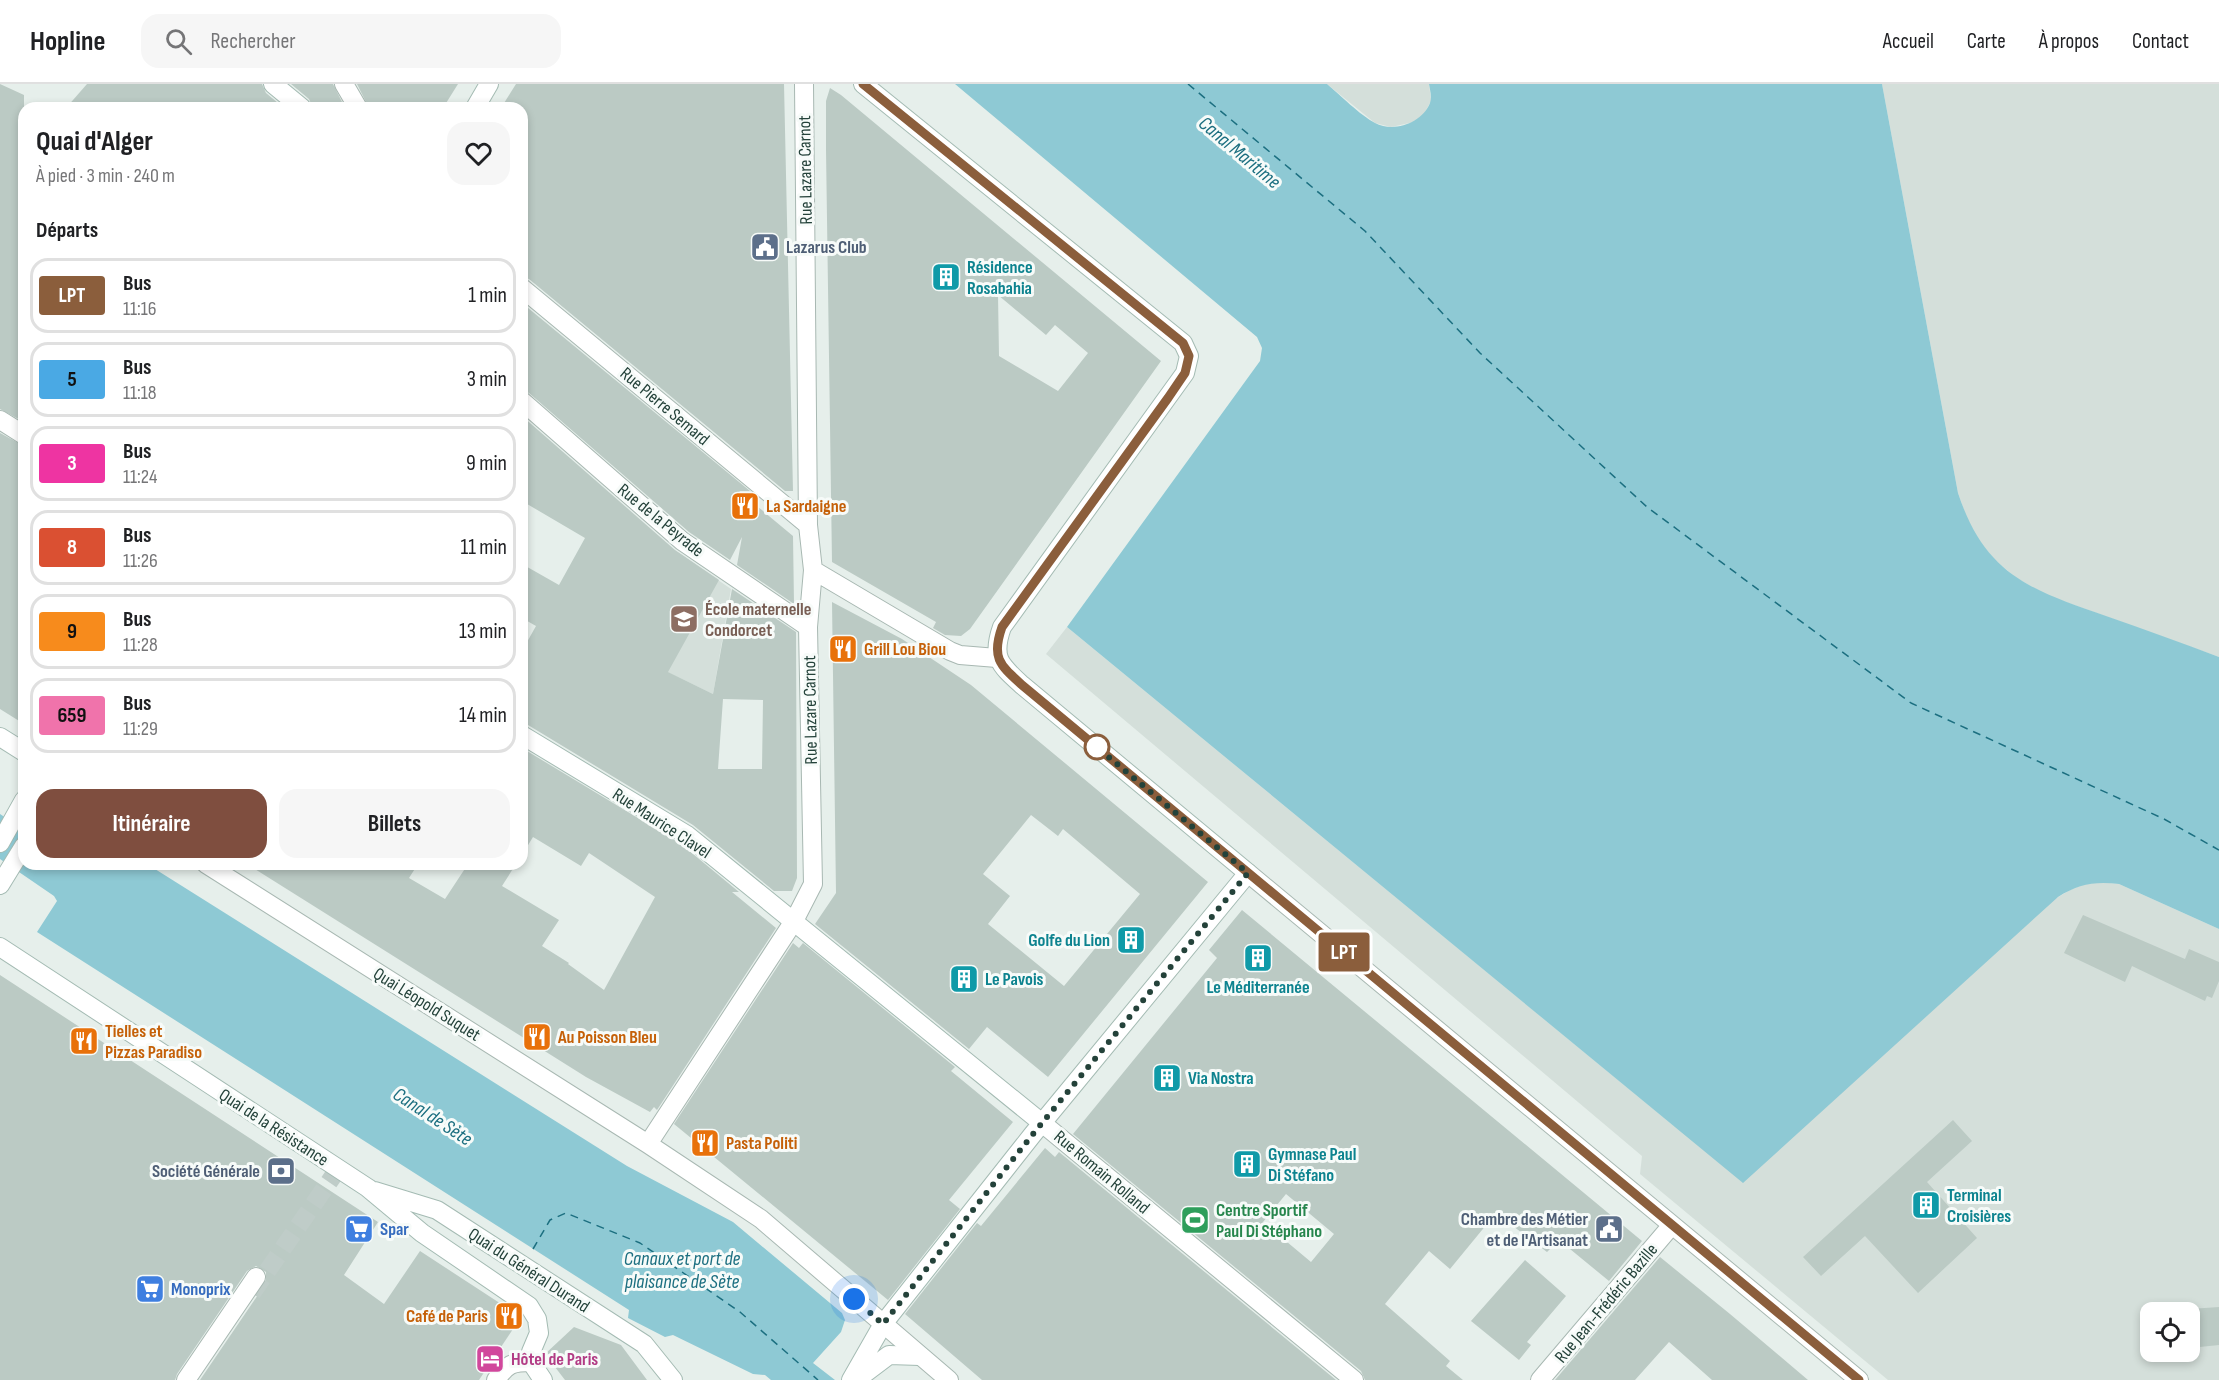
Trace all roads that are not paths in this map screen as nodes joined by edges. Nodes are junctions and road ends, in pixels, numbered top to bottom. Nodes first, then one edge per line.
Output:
1 (273, 84) edge
2 (344, 84) edge
3 (489, 84) edge
4 (804, 84) edge
5 (863, 84) edge
6 (295, 102) edge
7 (354, 102) edge
8 (478, 102) edge
9 (528, 293) edge
10 (528, 406) edge
11 (0, 420) edge
12 (18, 431) edge
13 (808, 525) junction
14 (813, 570) junction
15 (808, 627) junction
16 (997, 658) junction
17 (0, 737) edge
18 (528, 739) edge
19 (18, 750) edge
20 (18, 812) edge
21 (0, 843) edge
22 (18, 855) edge
23 (215, 870) edge
24 (1248, 873) junction
25 (0, 885) edge
26 (794, 921) junction
27 (0, 948) edge
28 (1042, 1123) junction
29 (648, 1144) junction
30 (368, 1188) junction
31 (1672, 1225) junction
32 (256, 1276) tunnel mouth
33 (883, 1324) junction
34 (920, 1356) junction
35 (531, 1362) junction
36 (186, 1380) edge
37 (496, 1380) edge
38 (543, 1380) edge
39 (673, 1380) edge
40 (850, 1380) edge
41 (856, 1380) edge
42 (949, 1380) edge
43 (1354, 1380) edge
44 (1540, 1380) edge
45 (1859, 1380) edge

1 - 6 street
2 - 7 street
3 - 8 street
4 - 13 street, Rue Lazare Carnot
5 - 16 street
9 - 13 street, Rue Pierre Semard
10 - 15 street, Rue de la Peyrade
11 - 12 street
13 - 14 street, Rue Lazare Carnot
14 - 15 street, Rue Lazare Carnot
14 - 16 street
15 - 26 street, Rue Lazare Carnot
16 - 24 street
17 - 19 street
18 - 26 street, Rue Maurice Clavel
20 - 21 street
22 - 25 street
23 - 29 street, Quai Léopold Suquet
24 - 28 street
24 - 31 street
26 - 28 street, Rue Romain Rolland
26 - 29 street, Rue Lazare Carnot
27 - 30 street, Quai de la Résistance
28 - 33 street
28 - 43 street, Rue Romain Rolland
29 - 33 street, Quai Léopold Suquet
30 - 35 street, Quai de la Résistance
30 - 39 street, Quai du Général Durand
31 - 44 street, Rue Jean-Frédéric Bazille
31 - 45 street
32 - 36 street
33 - 34 street, Quai Léopold Suquet
33 - 40 street
34 - 41 street
34 - 42 street, Quai Léopold Suquet
35 - 37 street
35 - 38 street

